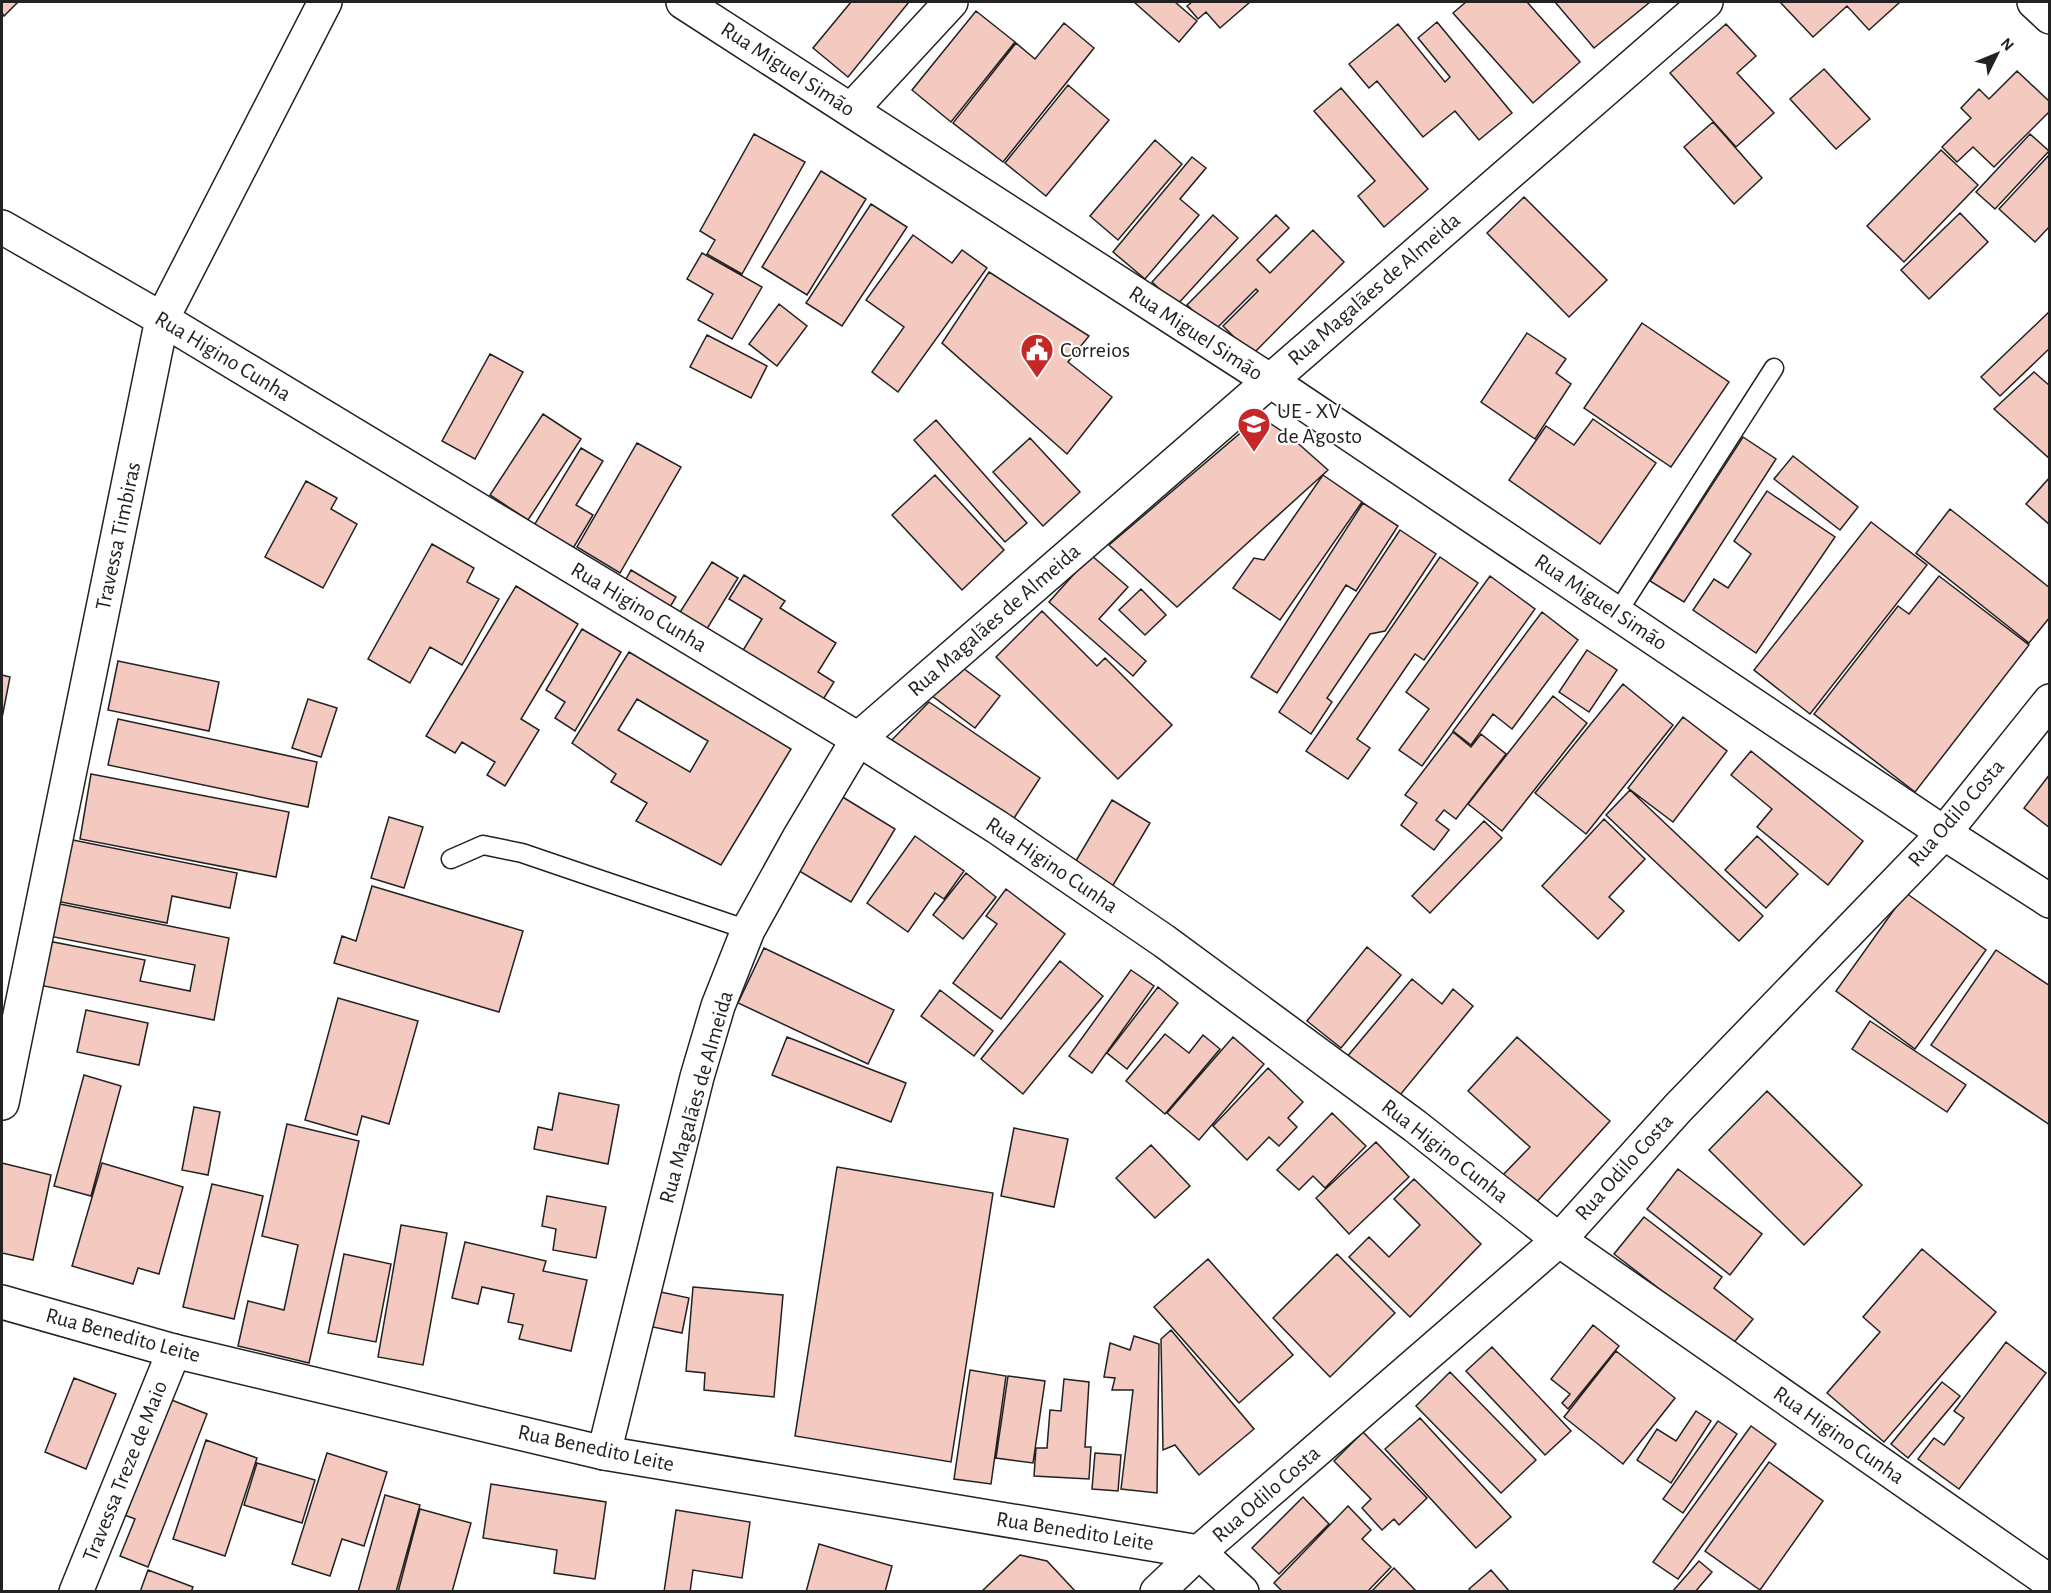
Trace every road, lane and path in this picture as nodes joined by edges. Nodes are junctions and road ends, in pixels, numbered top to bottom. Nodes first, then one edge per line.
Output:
1 (325, 2) edge
2 (683, 2) edge
3 (951, 2) edge
4 (1706, 2) edge
5 (2034, 2) edge
6 (2049, 17) edge
7 (851, 110) junction
8 (2, 227) edge
9 (162, 319) junction
10 (1774, 369) dead end
11 (1269, 380) junction
12 (1617, 613) junction
13 (2049, 701) edge
14 (858, 739) junction
15 (1944, 833) junction
16 (451, 859) dead end
17 (2049, 901) edge
18 (748, 930) junction
19 (2, 1103) edge
20 (1559, 1240) junction
21 (2, 1302) edge
22 (174, 1351) junction
23 (604, 1453) junction
24 (1199, 1552) junction
25 (2049, 1582) edge
26 (76, 1592) edge
27 (1157, 1592) edge
28 (1242, 1592) edge

1 - 9 street, Travessa Timbiras
2 - 7 street, Rua Miguel Simão
3 - 7 street
4 - 11 street, Rua Magalães de Almeida
5 - 6 street
7 - 11 street, Rua Miguel Simão
8 - 9 street, Rua Higino Cunha
9 - 14 street, Rua Higino Cunha
9 - 19 street, Travessa Timbiras
10 - 12 lane
11 - 12 street, Rua Miguel Simão
11 - 14 street, Rua Magalães de Almeida
12 - 15 street, Rua Miguel Simão
13 - 15 street, Rua Odilo Costa
14 - 18 street, Rua Magalães de Almeida
14 - 20 street, Rua Higino Cunha
15 - 17 street, Rua Miguel Simão
15 - 20 street, Rua Odilo Costa
16 - 18 lane
18 - 23 street, Rua Magalães de Almeida
20 - 24 street, Rua Odilo Costa
20 - 25 street, Rua Higino Cunha
21 - 22 street, Rua Benedito Leite
22 - 23 street, Rua Benedito Leite
22 - 26 street, Travessa Treze de Maio
23 - 24 street, Rua Benedito Leite
24 - 27 street, Rua Odilo Costa
24 - 28 street

